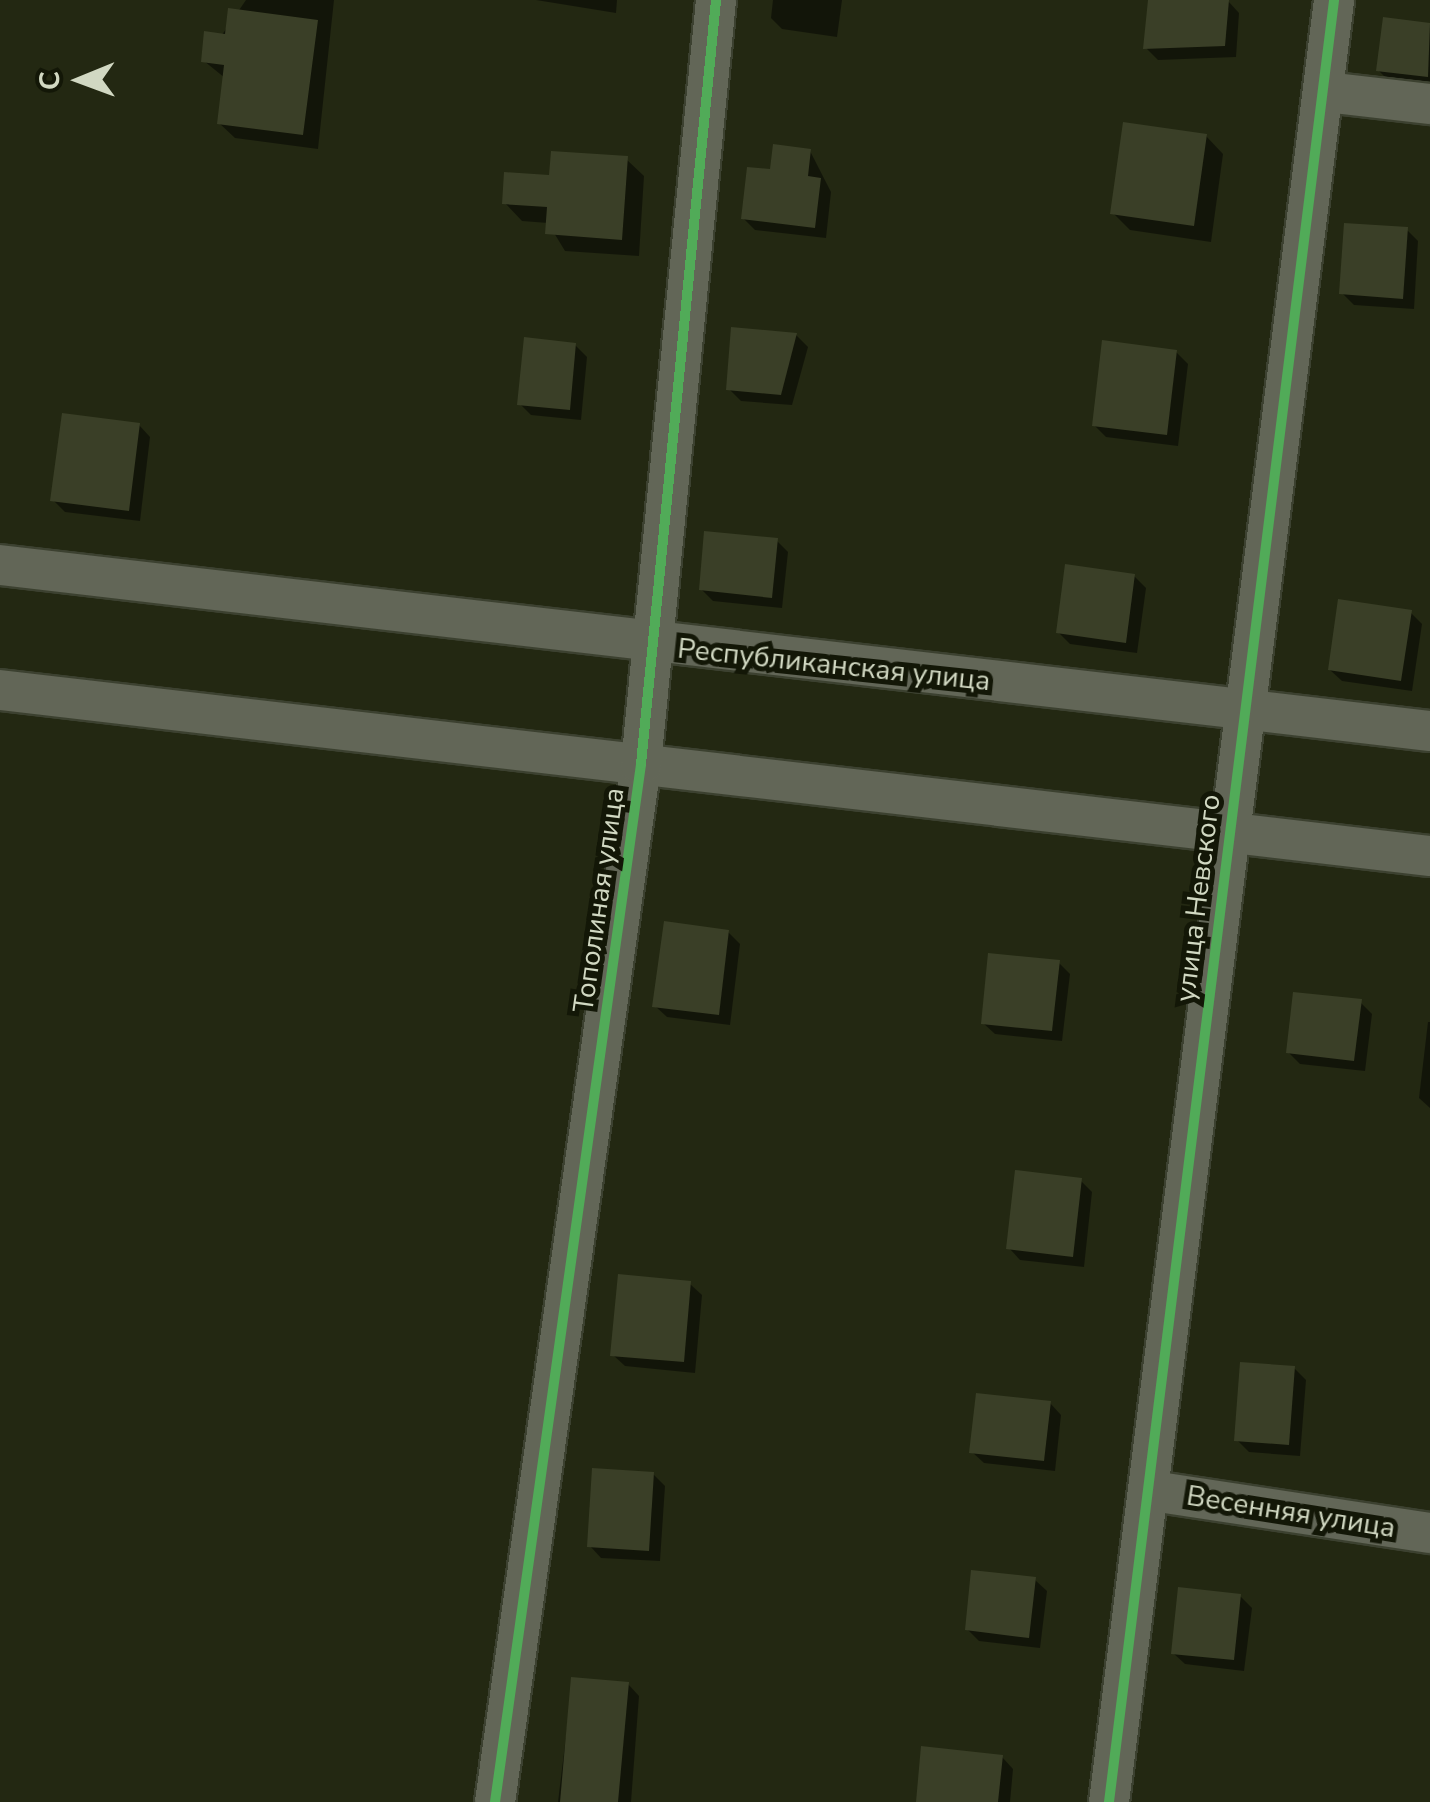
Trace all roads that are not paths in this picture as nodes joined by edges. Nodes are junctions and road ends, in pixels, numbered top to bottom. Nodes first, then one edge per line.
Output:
1 (716, 0) edge
2 (1334, 0) edge
3 (1325, 92) junction
4 (1430, 104) edge
5 (0, 565) edge
6 (651, 645) junction
7 (0, 690) edge
8 (1242, 709) junction
9 (1430, 731) edge
10 (641, 764) junction
11 (1228, 831) junction
12 (1430, 856) edge
13 (1152, 1492) junction
14 (1430, 1533) edge
15 (494, 1802) edge
16 (1109, 1802) edge

1 - 6 street, Тополиная улица
2 - 3 street, улица Невского
3 - 4 street
3 - 8 street, улица Невского
5 - 6 street, Республиканская улица
6 - 8 street, Республиканская улица
6 - 10 street, Тополиная улица
7 - 10 street
8 - 9 street, Республиканская улица
8 - 11 street, улица Невского
10 - 11 street
10 - 15 street, Тополиная улица
11 - 12 street
11 - 13 street, улица Невского
13 - 14 street, Весенняя улица
13 - 16 street, улица Невского

